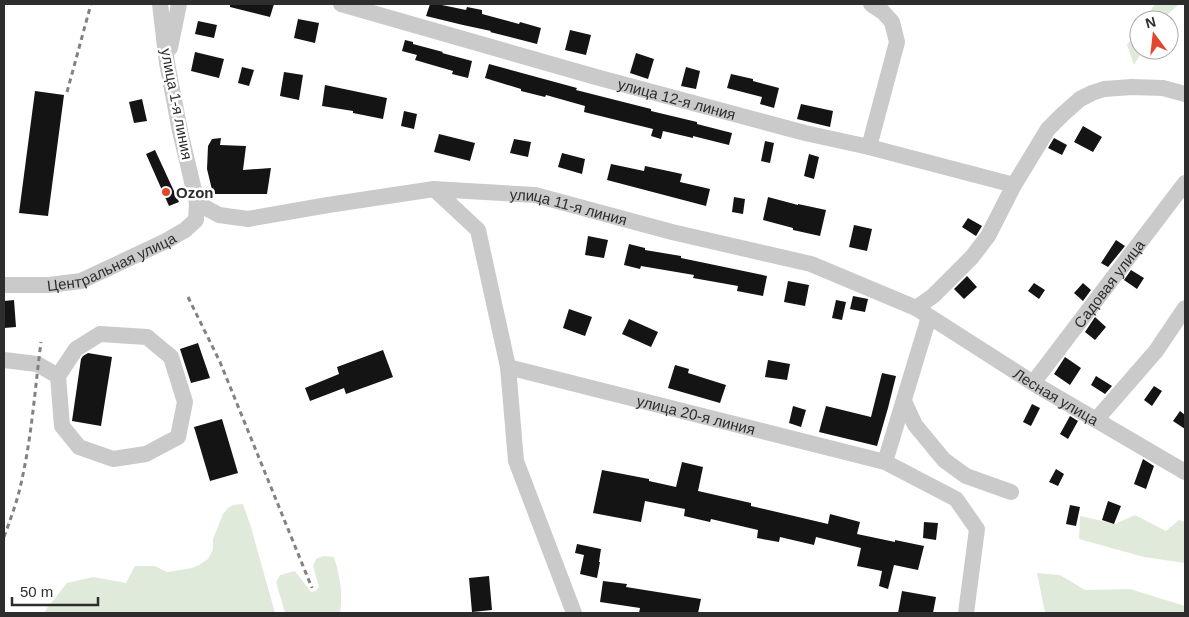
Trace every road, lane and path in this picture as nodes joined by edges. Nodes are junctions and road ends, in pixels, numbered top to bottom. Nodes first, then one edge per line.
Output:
1 (160, 4) edge
2 (179, 4) edge
3 (341, 4) edge
4 (871, 4) edge
5 (167, 63) junction
6 (1185, 94) edge
7 (869, 147) junction
8 (1185, 183) edge
9 (1014, 185) junction
10 (434, 189) junction
11 (197, 203) junction
12 (4, 285) edge
13 (1185, 308) edge
14 (922, 312) junction
15 (4, 360) edge
16 (508, 366) junction
17 (58, 376) junction
18 (1033, 383) junction
19 (904, 401) junction
20 (1096, 420) junction
21 (885, 462) junction
22 (1185, 472) edge
23 (1011, 492) dead end
24 (574, 613) edge
25 (966, 613) edge

1 - 5 street, улица 1-я линия
2 - 5 street
3 - 7 street, улица 12-я линия
4 - 7 street
5 - 11 street, улица 1-я линия
6 - 9 street
7 - 9 street, улица 12-я линия
8 - 18 street, Садовая улица
9 - 14 street
10 - 11 street, улица 11-я линия
10 - 14 street, улица 11-я линия
10 - 16 street
11 - 12 street, Центральная улица
13 - 20 street
14 - 18 street, Лесная улица
14 - 19 street
15 - 17 street
16 - 21 street, улица 20-я линия
16 - 24 street
17 - 17 street
18 - 20 street, Лесная улица
19 - 21 street
19 - 23 street
20 - 22 street, Лесная улица
21 - 25 street, улица 20-я линия

